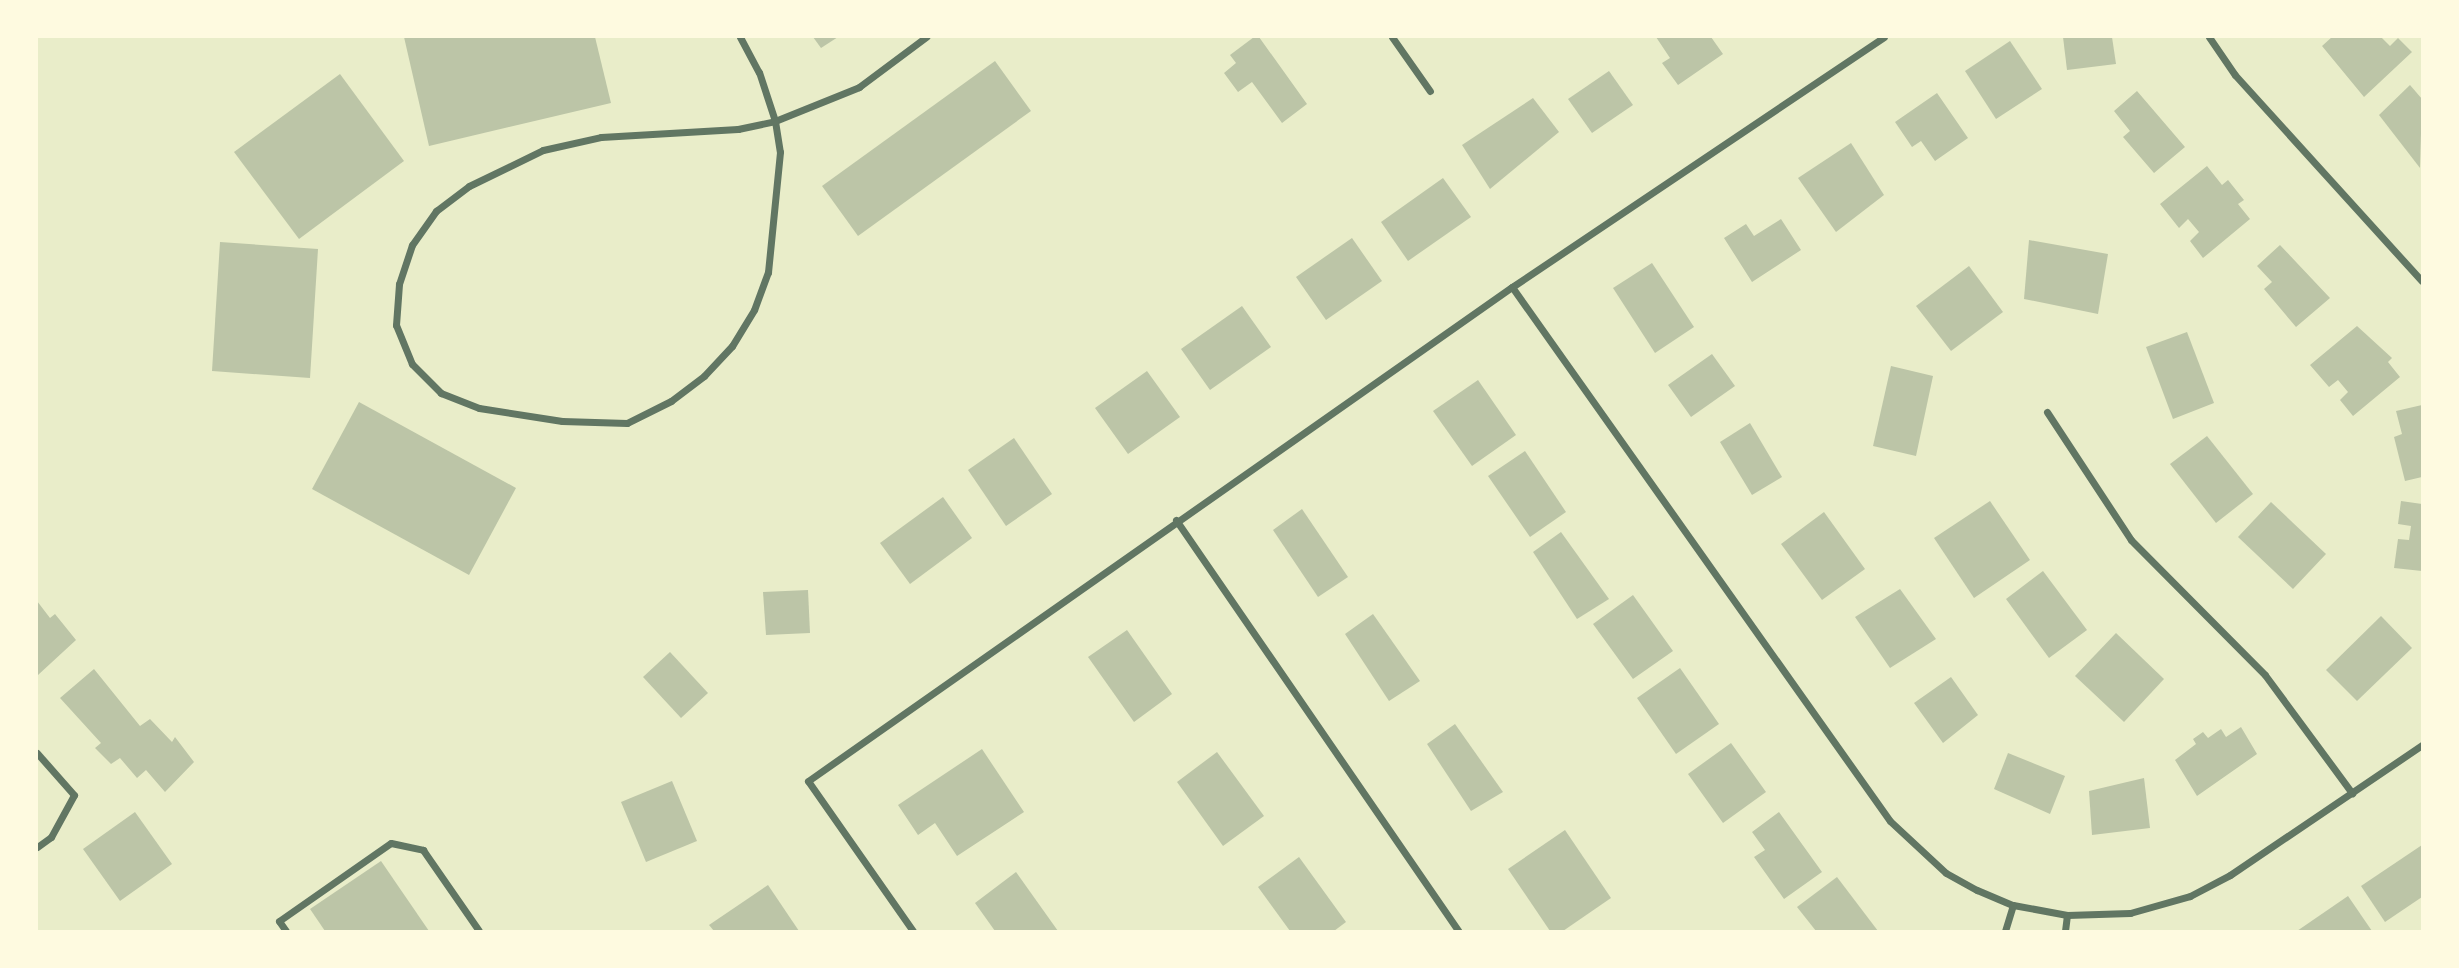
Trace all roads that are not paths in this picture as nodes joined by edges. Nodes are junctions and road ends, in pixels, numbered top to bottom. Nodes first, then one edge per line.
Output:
1 (740, 37) edge
2 (926, 37) edge
3 (1392, 37) edge
4 (1884, 37) edge
5 (2209, 37) edge
6 (1430, 91) dead end
7 (775, 121) junction
8 (2422, 281) edge
9 (1512, 287) junction
10 (2047, 412) dead end
11 (1176, 520) junction
12 (2422, 746) edge
13 (37, 754) edge
14 (2352, 793) junction
15 (37, 847) edge
16 (2013, 905) junction
17 (2067, 915) junction
18 (286, 931) edge
19 (479, 931) edge
20 (913, 931) edge
21 (1459, 931) edge
22 (2005, 931) edge
23 (2065, 931) edge

1 - 7 street
2 - 7 street
3 - 6 street
4 - 9 street
5 - 8 street
7 - 7 street
9 - 11 street
9 - 16 street
10 - 14 street
11 - 20 street
11 - 21 street
12 - 14 street
13 - 15 street
14 - 17 street
16 - 17 street
16 - 22 street
17 - 23 street
18 - 19 street

